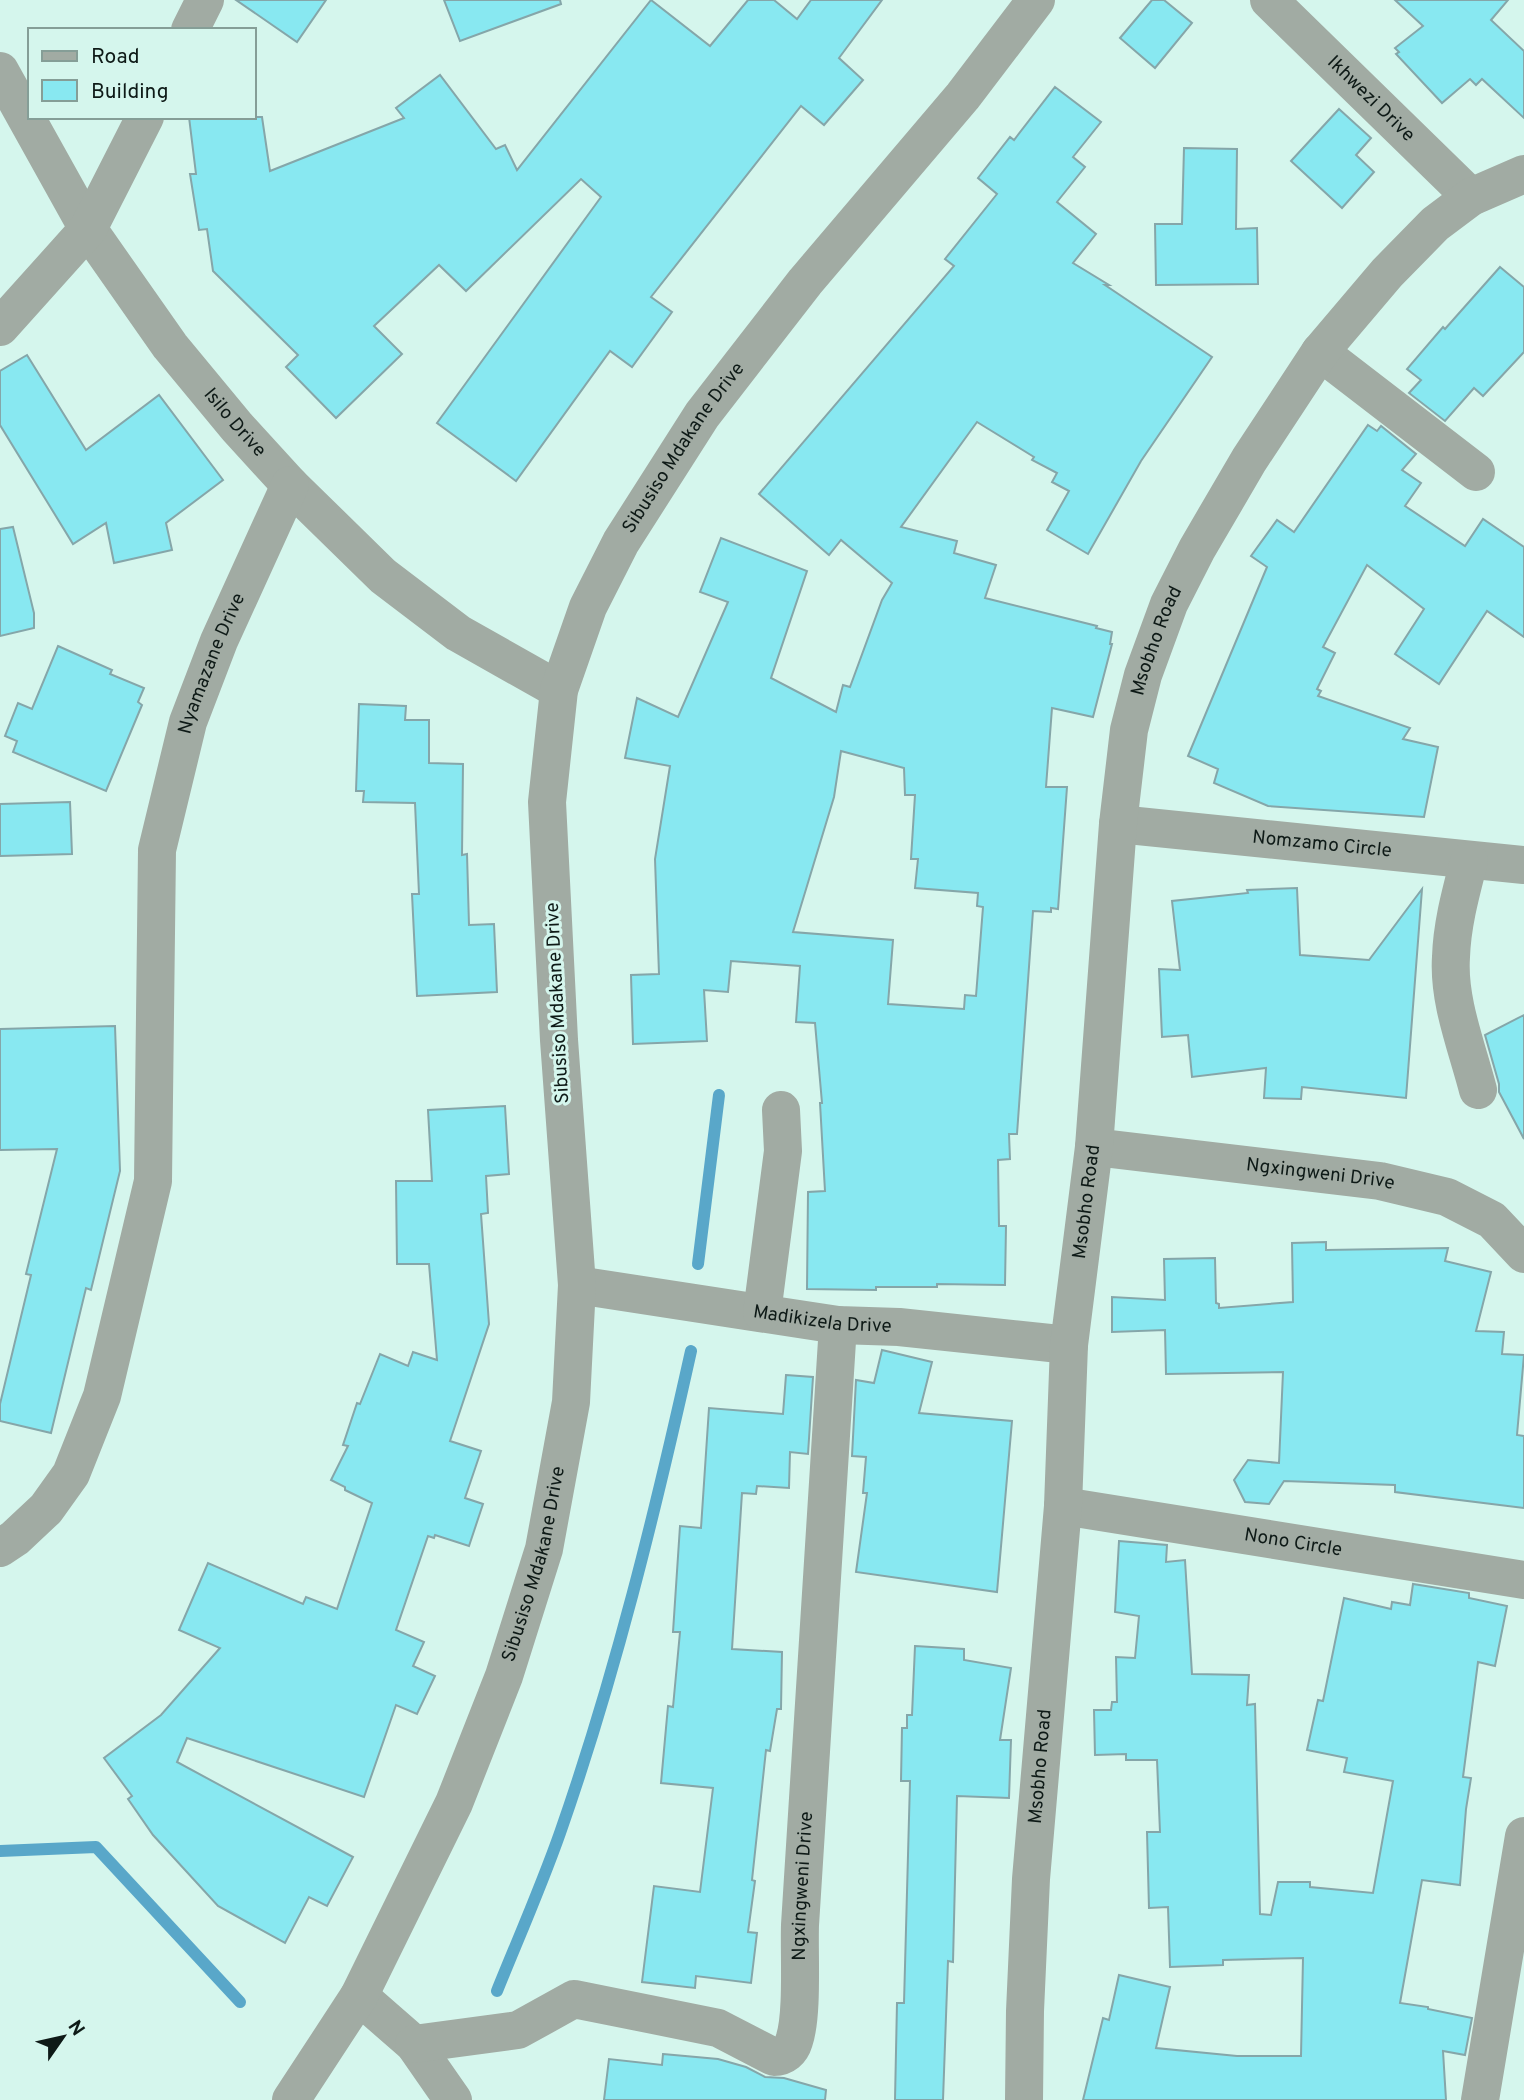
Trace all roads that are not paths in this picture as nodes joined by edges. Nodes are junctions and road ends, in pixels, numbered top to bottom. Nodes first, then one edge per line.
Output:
1 (205, 0) edge
2 (1036, 0) edge
3 (1269, 0) edge
4 (191, 28) edge
5 (0, 71) edge
6 (144, 119) edge
7 (1524, 174) edge
8 (1471, 197) junction
9 (88, 229) junction
10 (4, 314) edge
11 (1320, 352) junction
12 (1476, 472) dead end
13 (290, 485) junction
14 (559, 690) junction
15 (1118, 824) junction
16 (1469, 860) junction
17 (1524, 864) edge
18 (1478, 1090) dead end
19 (781, 1110) dead end
20 (1094, 1146) junction
21 (1524, 1254) edge
22 (576, 1285) junction
23 (762, 1313) junction
24 (838, 1325) junction
25 (1069, 1345) junction
26 (1063, 1506) junction
27 (0, 1548) edge
28 (1524, 1580) edge
29 (1524, 1836) edge
30 (359, 1996) junction
31 (1510, 2000) edge
32 (414, 2045) junction
33 (291, 2100) edge
34 (453, 2100) edge
35 (1024, 2100) edge
36 (1480, 2100) edge

1 - 4 street
2 - 14 street, Sibusiso Mdakane Drive
3 - 8 street, Ikhwezi Drive
5 - 9 street, Isilo Drive
6 - 9 street
7 - 8 street, Msobho Road
8 - 11 street, Msobho Road
9 - 10 street
9 - 13 street, Isilo Drive
11 - 12 street
11 - 15 street, Msobho Road
13 - 14 street, Isilo Drive
13 - 27 street, Nyamazane Drive
14 - 22 street, Sibusiso Mdakane Drive
15 - 16 street, Nomzamo Circle
15 - 20 street, Msobho Road
16 - 17 street, Nomzamo Circle
16 - 18 street
19 - 23 street
20 - 21 street, Ngxingweni Drive
20 - 25 street, Msobho Road
22 - 23 street, Madikizela Drive
22 - 30 street, Sibusiso Mdakane Drive
23 - 24 street, Madikizela Drive
24 - 25 street, Madikizela Drive
24 - 32 street, Ngxingweni Drive
25 - 26 street, Msobho Road
26 - 28 street, Nono Circle
26 - 35 street, Msobho Road
29 - 31 street
30 - 32 street
30 - 33 street, Sibusiso Mdakane Drive
31 - 36 street
32 - 34 street

